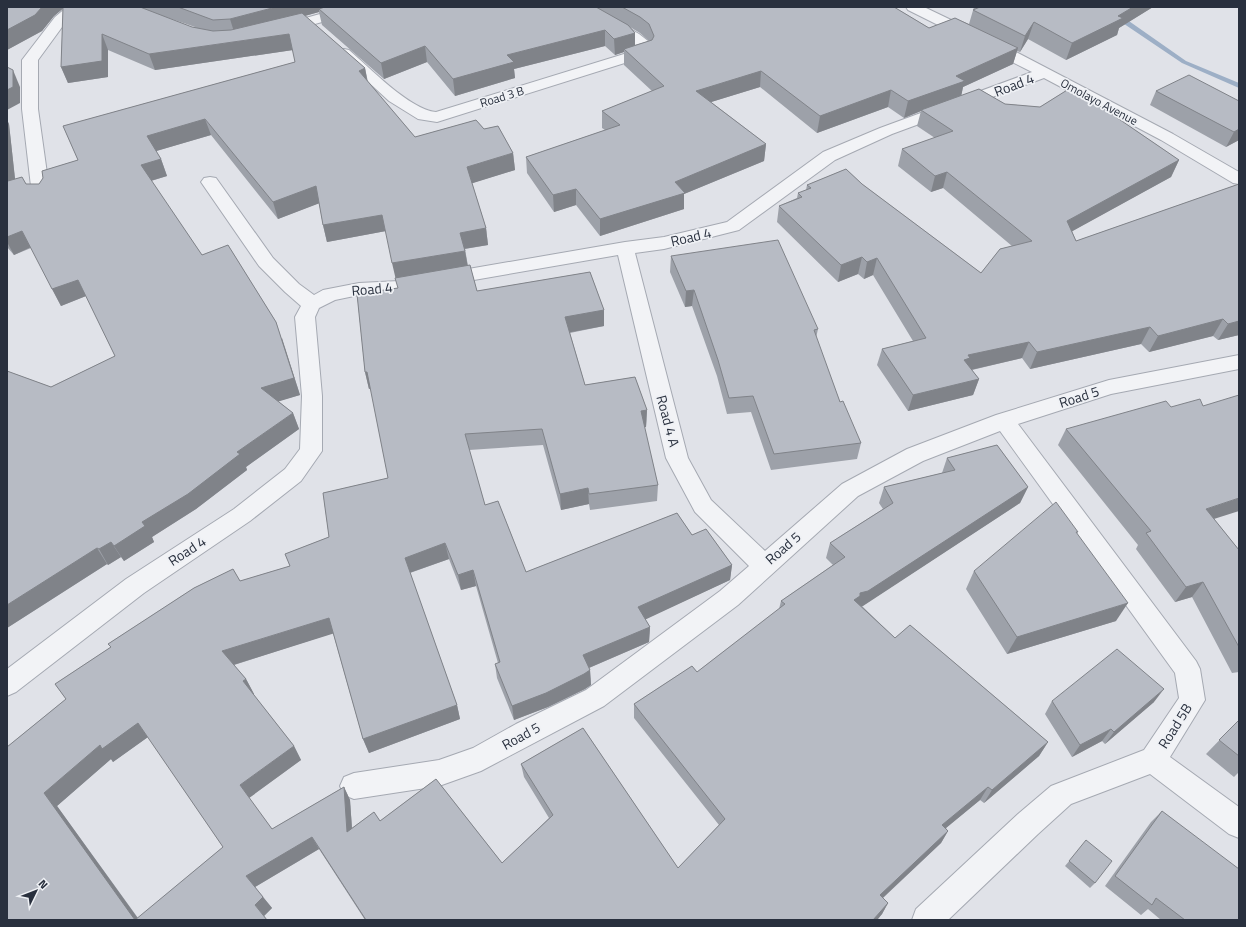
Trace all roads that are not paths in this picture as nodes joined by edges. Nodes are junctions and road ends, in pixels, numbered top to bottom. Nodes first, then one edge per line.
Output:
1 (76, 7) edge
2 (361, 7) edge
3 (582, 7) edge
4 (913, 7) edge
5 (309, 22) junction
6 (272, 31) edge
7 (321, 32) edge
8 (332, 43) edge
9 (1044, 73) junction
10 (1239, 180) edge
11 (210, 182) dead end
12 (41, 196) edge
13 (625, 248) junction
14 (312, 304) junction
15 (1239, 362) edge
16 (1004, 421) junction
17 (764, 565) junction
18 (7, 684) edge
19 (1153, 760) junction
20 (354, 786) dead end
21 (1239, 824) edge
22 (927, 920) edge

1 - 12 street
2 - 5 street
3 - 8 street, Road 3 B
4 - 9 street, Omolayo Avenue
5 - 6 street
5 - 7 street
9 - 10 street, Omolayo Avenue
9 - 13 street, Road 4
11 - 14 street
13 - 14 street, Road 4
13 - 17 street, Road 4 A
14 - 18 street, Road 4
15 - 16 street, Road 5
16 - 17 street, Road 5
16 - 19 street, Road 5B
17 - 20 street, Road 5
19 - 21 street
19 - 22 street, Road 5B

